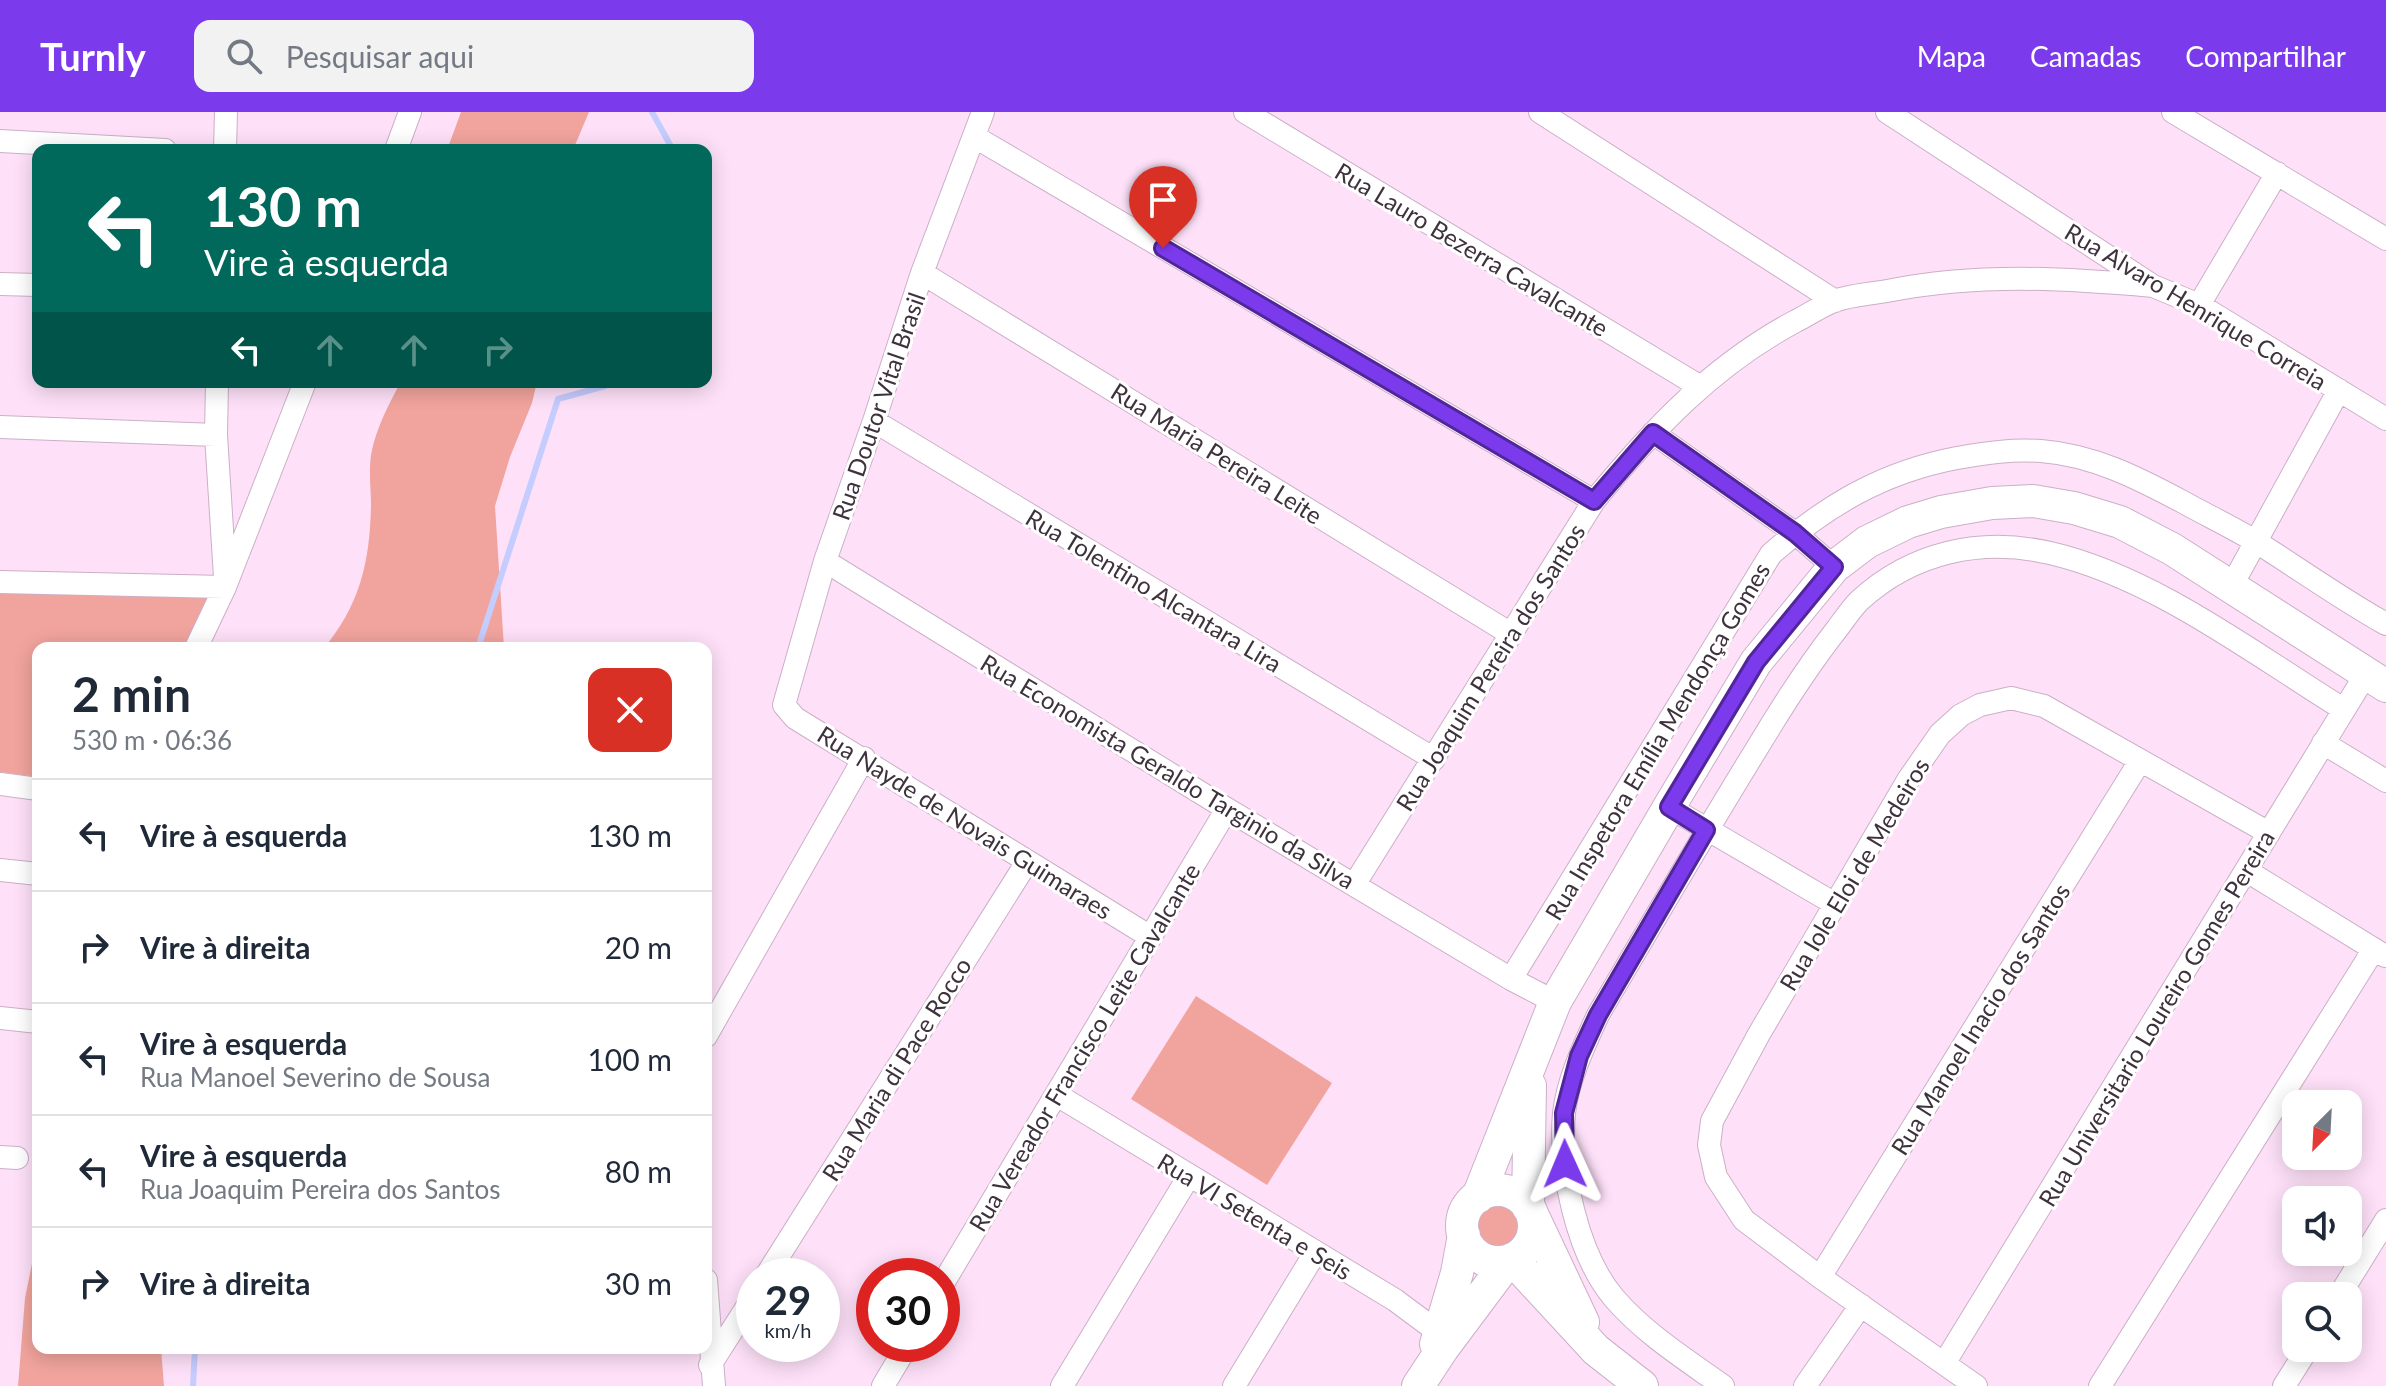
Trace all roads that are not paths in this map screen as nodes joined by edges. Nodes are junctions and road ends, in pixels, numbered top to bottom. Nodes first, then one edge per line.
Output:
1 (226, 112) edge
2 (410, 112) edge
3 (983, 112) edge
4 (1245, 112) edge
5 (1540, 112) edge
6 (1887, 112) edge
7 (2173, 112) edge
8 (975, 137) junction
9 (0, 141) edge
10 (55, 144) edge
11 (225, 144) edge
12 (398, 144) edge
13 (2277, 173) junction
14 (2386, 239) edge
15 (922, 273) junction
16 (0, 284) edge
17 (32, 285) edge
18 (2153, 286) junction
19 (1835, 301) junction
20 (2199, 305) junction
21 (1699, 386) junction
22 (217, 388) edge
23 (303, 388) edge
24 (2339, 390) junction
25 (2386, 419) edge
26 (874, 421) junction
27 (0, 427) edge
28 (1653, 433) junction
29 (216, 435) junction
30 (1594, 501) junction
31 (1795, 533) junction
32 (2257, 542) junction
33 (825, 561) junction
34 (1834, 567) junction
35 (0, 582) edge
36 (2232, 585) junction
37 (225, 587) junction
38 (2386, 624) edge
39 (1511, 634) junction
40 (199, 642) edge
41 (2376, 680) edge
42 (784, 705) joint
43 (2343, 709) junction
44 (2323, 743) junction
45 (864, 758) junction
46 (1434, 759) junction
47 (2140, 761) junction
48 (2386, 781) edge
49 (0, 784) edge
50 (32, 788) edge
51 (1669, 807) junction
52 (1227, 809) junction
53 (1706, 830) junction
54 (2269, 833) junction
55 (1027, 862) junction
56 (0, 870) edge
57 (2247, 871) junction
58 (32, 873) edge
59 (1354, 885) junction
60 (1835, 904) junction
61 (1149, 936) junction
62 (2380, 953) edge
63 (1511, 979) junction
64 (1555, 1002) junction
65 (0, 1018) edge
66 (32, 1021) edge
67 (712, 1025) edge
68 (1530, 1071) junction
69 (1057, 1095) junction
70 (1189, 1176) junction
71 (1478, 1197) junction
72 (1531, 1212) junction
73 (2386, 1220) edge
74 (1464, 1235) junction
75 (1315, 1253) junction
76 (777, 1258) edge
77 (958, 1258) edge
78 (1510, 1260) junction
79 (1820, 1277) junction
80 (2348, 1282) edge
81 (1861, 1305) junction
82 (736, 1330) edge
83 (1596, 1350) junction
84 (711, 1354) edge
85 (1431, 1360) edge
86 (897, 1362) edge
87 (1945, 1362) junction
88 (2299, 1362) edge
89 (712, 1376) edge
90 (883, 1386) edge
91 (1062, 1386) edge
92 (1234, 1386) edge
93 (1642, 1386) edge
94 (1723, 1386) edge
95 (1805, 1386) edge
96 (1976, 1386) edge
97 (2100, 1386) edge
98 (2284, 1386) edge

1 - 11 street
2 - 12 street
3 - 8 street, Rua Doutor Vital Brasil
4 - 21 street, Rua Lauro Bezerra Cavalcante
5 - 19 street
6 - 18 street, Rua Alvaro Henrique Correia
7 - 13 street
8 - 15 street, Rua Doutor Vital Brasil
8 - 30 street
9 - 10 street
13 - 14 street
13 - 20 street
15 - 26 street, Rua Doutor Vital Brasil
15 - 39 street, Rua Maria Pereira Leite
16 - 17 street
18 - 19 street, Rua Joaquim Pereira dos Santos
18 - 20 street, Rua Alvaro Henrique Correia
19 - 21 street, Rua Joaquim Pereira dos Santos
20 - 24 street, Rua Alvaro Henrique Correia
21 - 28 street, Rua Joaquim Pereira dos Santos
22 - 29 street
23 - 37 street
24 - 25 street, Rua Alvaro Henrique Correia
24 - 32 street
26 - 33 street, Rua Doutor Vital Brasil
26 - 46 street, Rua Tolentino Alcantara Lira
27 - 29 street
28 - 30 street, Rua Joaquim Pereira dos Santos
28 - 31 street
29 - 37 street
30 - 39 street, Rua Joaquim Pereira dos Santos
31 - 32 street, Rua Inspetora Emília Mendonça Gomes
31 - 34 street
31 - 63 street, Rua Inspetora Emília Mendonça Gomes
32 - 36 street
32 - 38 street, Rua Inspetora Emília Mendonça Gomes
33 - 42 street, Rua Doutor Vital Brasil
33 - 52 street, Rua Economista Geraldo Targinio da Silva
34 - 36 main road, Rua Inspetora Emília Mendonça Gomes
34 - 51 main road, Rua Inspetora Emília Mendonça Gomes
35 - 37 street
36 - 41 main road, Rua Inspetora Emília Mendonça Gomes
37 - 40 street
39 - 46 street, Rua Joaquim Pereira dos Santos
41 - 43 street, Rua Universitario Loureiro Gomes Pereira
42 - 45 street, Rua Nayde de Novais Guimaraes
43 - 44 street, Rua Universitario Loureiro Gomes Pereira
43 - 53 street
44 - 48 street
44 - 54 street, Rua Universitario Loureiro Gomes Pereira
45 - 55 street, Rua Nayde de Novais Guimaraes
45 - 67 street
46 - 59 street, Rua Joaquim Pereira dos Santos
47 - 54 street, Rua Iole Eloi de Medeiros
47 - 60 street, Rua Iole Eloi de Medeiros
47 - 79 street, Rua Manoel Inacio dos Santos
49 - 50 street
51 - 53 street
51 - 64 main road, Rua Inspetora Emília Mendonça Gomes
52 - 59 street, Rua Economista Geraldo Targinio da Silva
52 - 61 street, Rua Vereador Francisco Leite Cavalcante
53 - 60 street
53 - 94 street
54 - 57 street, Rua Universitario Loureiro Gomes Pereira
55 - 61 street, Rua Nayde de Novais Guimaraes
55 - 76 street, Rua Maria di Pace Rocco
56 - 58 street
57 - 62 street
57 - 87 street, Rua Universitario Loureiro Gomes Pereira
59 - 63 street, Rua Economista Geraldo Targinio da Silva
60 - 79 street, Rua Iole Eloi de Medeiros
61 - 69 street, Rua Vereador Francisco Leite Cavalcante
62 - 97 street
63 - 64 street
64 - 68 main road, Rua Inspetora Emília Mendonça Gomes
65 - 66 street
68 - 71 main road, Rua Inspetora Emília Mendonça Gomes
68 - 72 main road, Rua Inspetora Emília Mendonça Gomes
69 - 70 street, Rua VI Setenta e Seis
69 - 77 street, Rua Vereador Francisco Leite Cavalcante
70 - 75 street, Rua VI Setenta e Seis
70 - 91 street
71 - 72 main road
71 - 74 main road
72 - 78 main road
72 - 83 main road, Rua Inspetora Emília Mendonça Gomes
73 - 80 street
74 - 78 main road
74 - 85 main road
75 - 85 street, Rua VI Setenta e Seis
75 - 92 street
78 - 83 main road, Rua Inspetora Emília Mendonça Gomes
78 - 85 main road
79 - 81 street, Rua Iole Eloi de Medeiros
81 - 87 street, Rua Iole Eloi de Medeiros
81 - 95 street
82 - 89 street
83 - 93 main road, Rua Inspetora Emília Mendonça Gomes
84 - 89 street
86 - 90 street
87 - 96 street, Rua Iole Eloi de Medeiros
88 - 98 street

